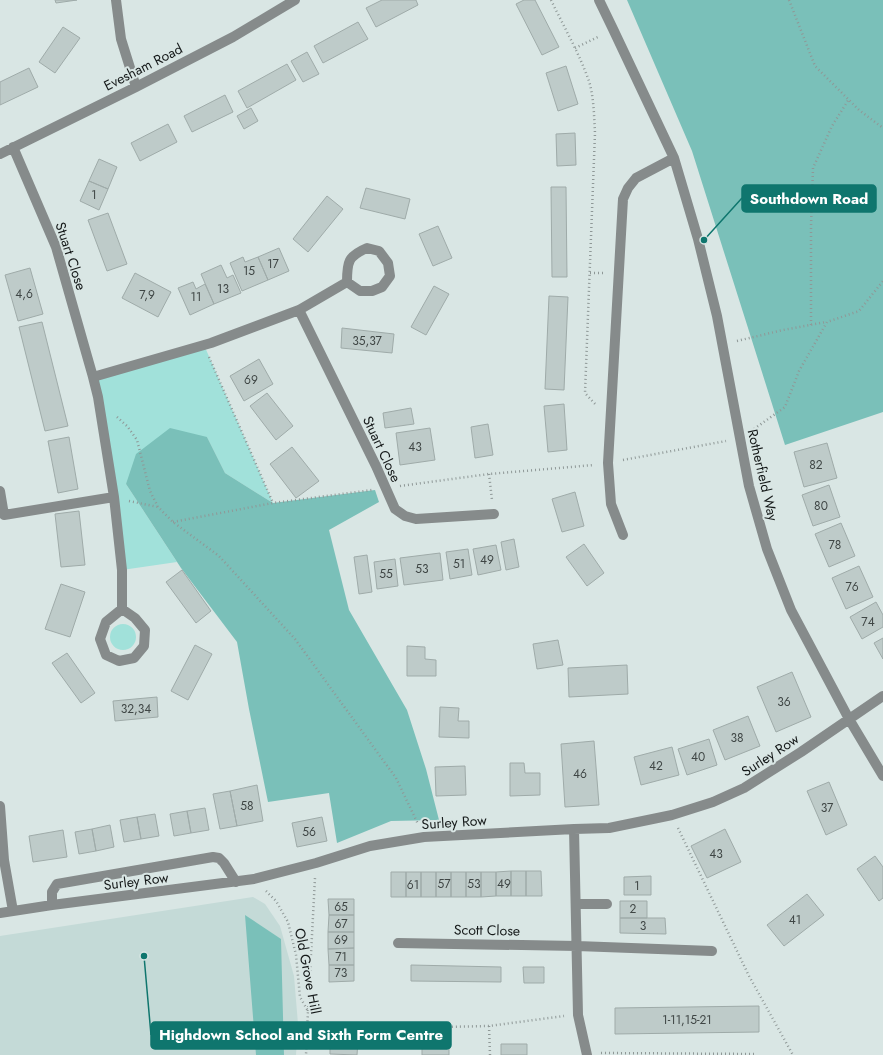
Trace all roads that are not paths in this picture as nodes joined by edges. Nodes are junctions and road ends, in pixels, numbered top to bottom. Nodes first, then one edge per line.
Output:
1 (116, 0) edge
2 (295, 0) edge
3 (599, 0) edge
4 (136, 87) junction
5 (13, 147) junction
6 (0, 154) edge
7 (674, 158) junction
8 (347, 282) junction
9 (299, 310) junction
10 (93, 376) junction
11 (0, 490) edge
12 (114, 497) junction
13 (494, 514) road end
14 (623, 535) dead end
15 (122, 609) junction
16 (883, 696) edge
17 (849, 719) junction
18 (883, 776) edge
19 (0, 806) edge
20 (574, 829) junction
21 (236, 882) junction
22 (576, 904) junction
23 (607, 904) dead end
24 (52, 905) junction
25 (13, 911) junction
26 (0, 913) edge
27 (398, 942) dead end
28 (576, 946) junction
29 (712, 951) dead end
30 (587, 1054) edge

1 - 4 street
2 - 4 street, Evesham Road
3 - 7 street, Rotherfield Way
4 - 5 street, Evesham Road
5 - 6 street, Evesham Road
5 - 10 street, Stuart Close
7 - 14 street
7 - 17 street, Rotherfield Way
8 - 8 street
8 - 9 street
9 - 10 street
9 - 13 street, Stuart Close
10 - 12 street, Stuart Close
11 - 12 street
12 - 15 street, Stuart Close
15 - 15 street
16 - 17 street, Surley Row
17 - 18 street, Rotherfield Way
17 - 20 street, Surley Row
19 - 25 street
20 - 21 street, Surley Row
20 - 22 street
21 - 24 street, Surley Row
21 - 24 street
22 - 23 street
22 - 28 street
24 - 25 street, Surley Row
25 - 26 street, Surley Row
27 - 28 street, Scott Close
28 - 29 street, Scott Close
28 - 30 street

